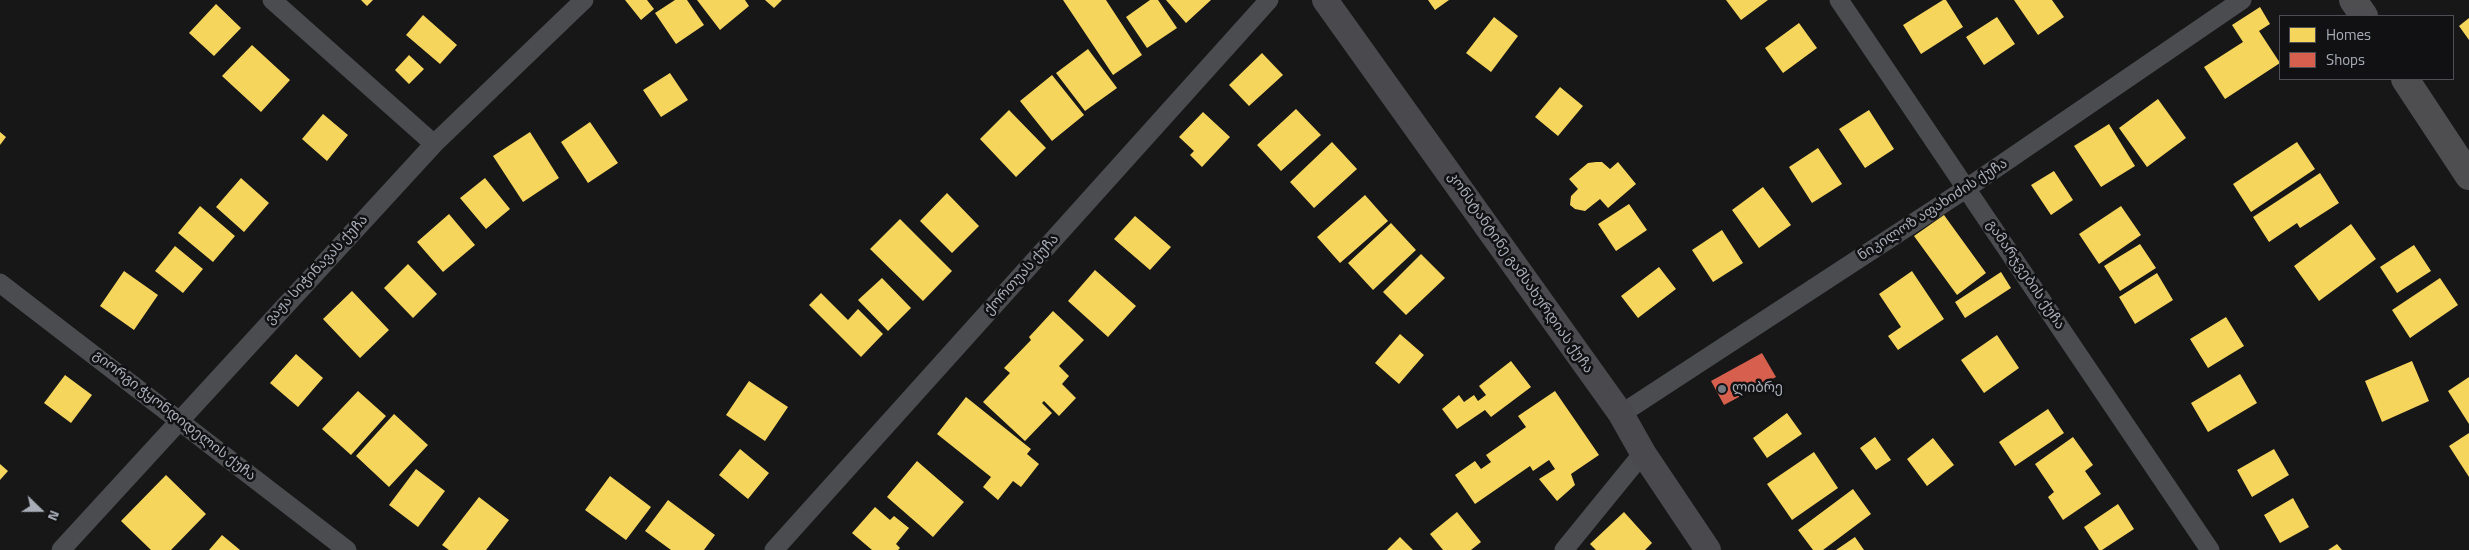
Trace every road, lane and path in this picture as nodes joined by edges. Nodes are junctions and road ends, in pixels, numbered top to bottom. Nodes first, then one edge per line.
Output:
1 (272, 0) edge
2 (584, 0) edge
3 (1269, 0) edge
4 (1326, 0) edge
5 (1839, 0) edge
6 (2242, 0) edge
7 (2353, 0) edge
8 (2363, 15) edge
9 (2406, 80) edge
10 (434, 144) junction
11 (2469, 176) edge
12 (1967, 188) junction
13 (0, 283) edge
14 (1621, 414) junction
15 (180, 419) junction
16 (1643, 453) junction
17 (61, 550) edge
18 (347, 550) edge
19 (774, 550) edge
20 (1564, 550) edge
21 (1708, 550) edge
22 (2210, 550) edge

1 - 10 street
2 - 10 street, ვაჟა სიჭინავას ქუჩა
3 - 19 street, ქორთუას ქუჩა
4 - 14 main road, კონსტანტინე გამსახურდიას ქუჩა
5 - 12 street, გამარჯვების ქუჩა
6 - 12 street, ნიკილოზ აფახიძის ქუჩა
7 - 8 highway
9 - 11 highway
10 - 15 street, ვაჟა სიჭინავას ქუჩა
12 - 14 street, ნიკილოზ აფახიძის ქუჩა
12 - 22 street, გამარჯვების ქუჩა
13 - 15 street, გიორგი ჭყონდიდელის ქუჩა
14 - 16 main road, კონსტანტინე გამსახურდიას ქუჩა
15 - 17 street, ვაჟა სიჭინავას ქუჩა
15 - 18 street, გიორგი ჭყონდიდელის ქუჩა
16 - 20 street
16 - 21 main road, კონსტანტინე გამსახურდიას ქუჩა

